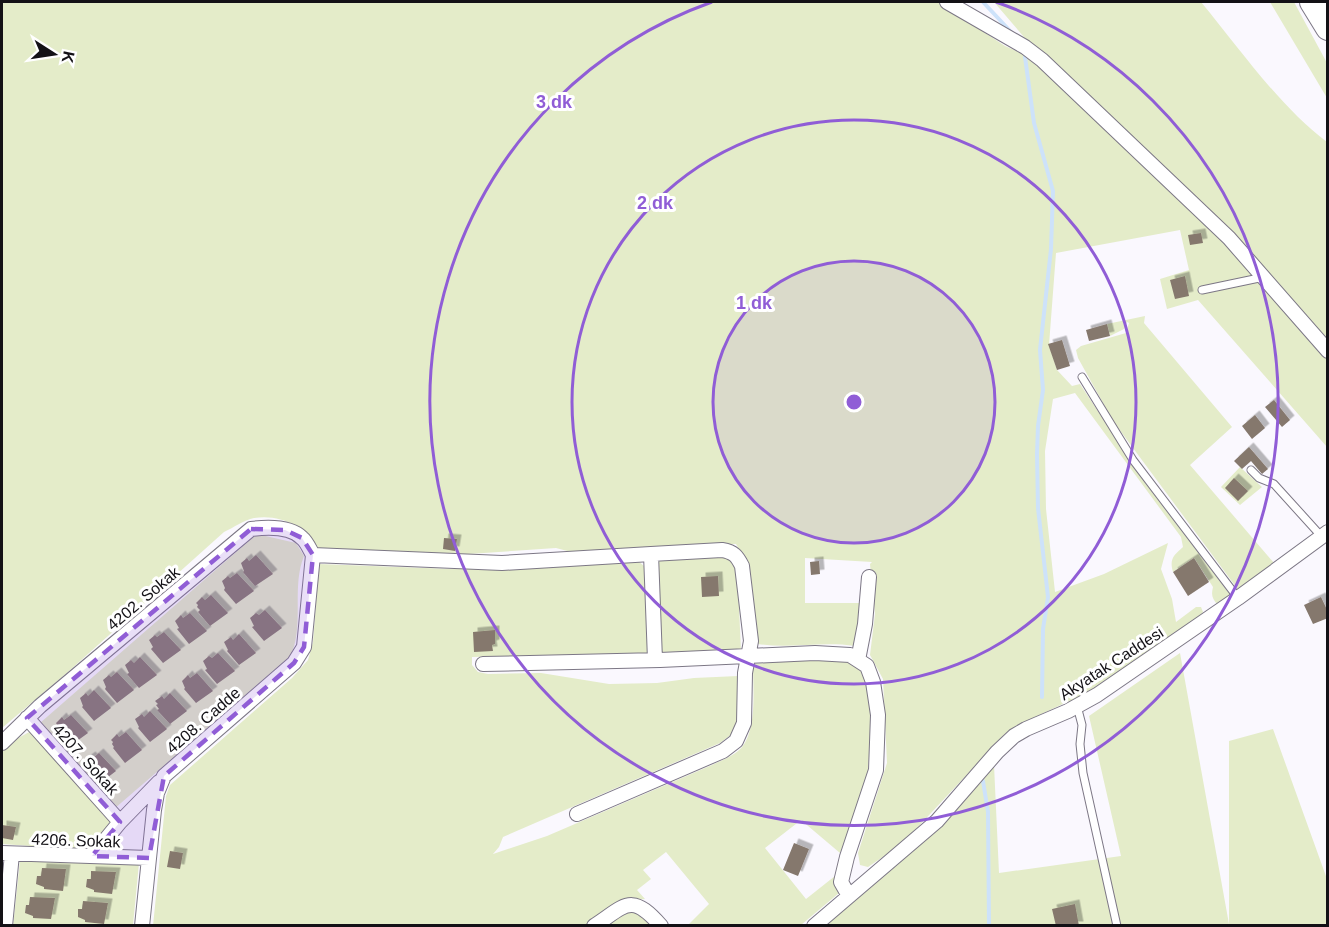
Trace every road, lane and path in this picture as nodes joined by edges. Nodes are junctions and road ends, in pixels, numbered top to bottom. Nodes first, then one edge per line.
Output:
1 (947, 2) edge
2 (1312, 2) edge
3 (1328, 28) edge
4 (1264, 277) junction
5 (1202, 290) dead end
6 (1328, 351) edge
7 (1082, 377) dead end
8 (1251, 470) dead end
9 (1324, 534) edge
10 (651, 554) junction
11 (313, 555) junction
12 (868, 578) dead end
13 (1238, 598) junction
14 (748, 656) junction
15 (655, 660) junction
16 (858, 660) junction
17 (483, 664) dead end
18 (1077, 706) junction
19 (27, 718) junction
20 (2, 743) edge
21 (164, 776) junction
22 (577, 814) dead end
23 (120, 822) junction
24 (7, 854) edge
25 (92, 856) junction
26 (149, 858) junction
27 (849, 896) junction
28 (5, 926) edge
29 (142, 926) edge
30 (594, 926) edge
31 (660, 926) edge
32 (814, 926) edge
33 (1117, 926) edge

1 - 4 street
2 - 3 highway
4 - 5 lane
4 - 6 street
7 - 13 lane
8 - 9 lane
9 - 13 street, Akyatak Caddesi
10 - 11 street
10 - 14 street
10 - 15 street
11 - 19 street, 4202. Sokak
11 - 21 street, 4208. Cadde
12 - 16 street
13 - 18 street, Akyatak Caddesi
14 - 15 street
14 - 16 street
14 - 22 street
15 - 17 street
16 - 27 street
18 - 27 street, Akyatak Caddesi
18 - 33 lane
19 - 20 street, 4202. Sokak
19 - 23 street, 4207. Sokak
21 - 23 street
21 - 26 street, 4208. Cadde
23 - 25 street
24 - 25 street, 4206. Sokak
24 - 28 street
25 - 26 street, 4206. Sokak
26 - 29 street, 4208. Cadde
27 - 32 street, Akyatak Caddesi
30 - 31 street

